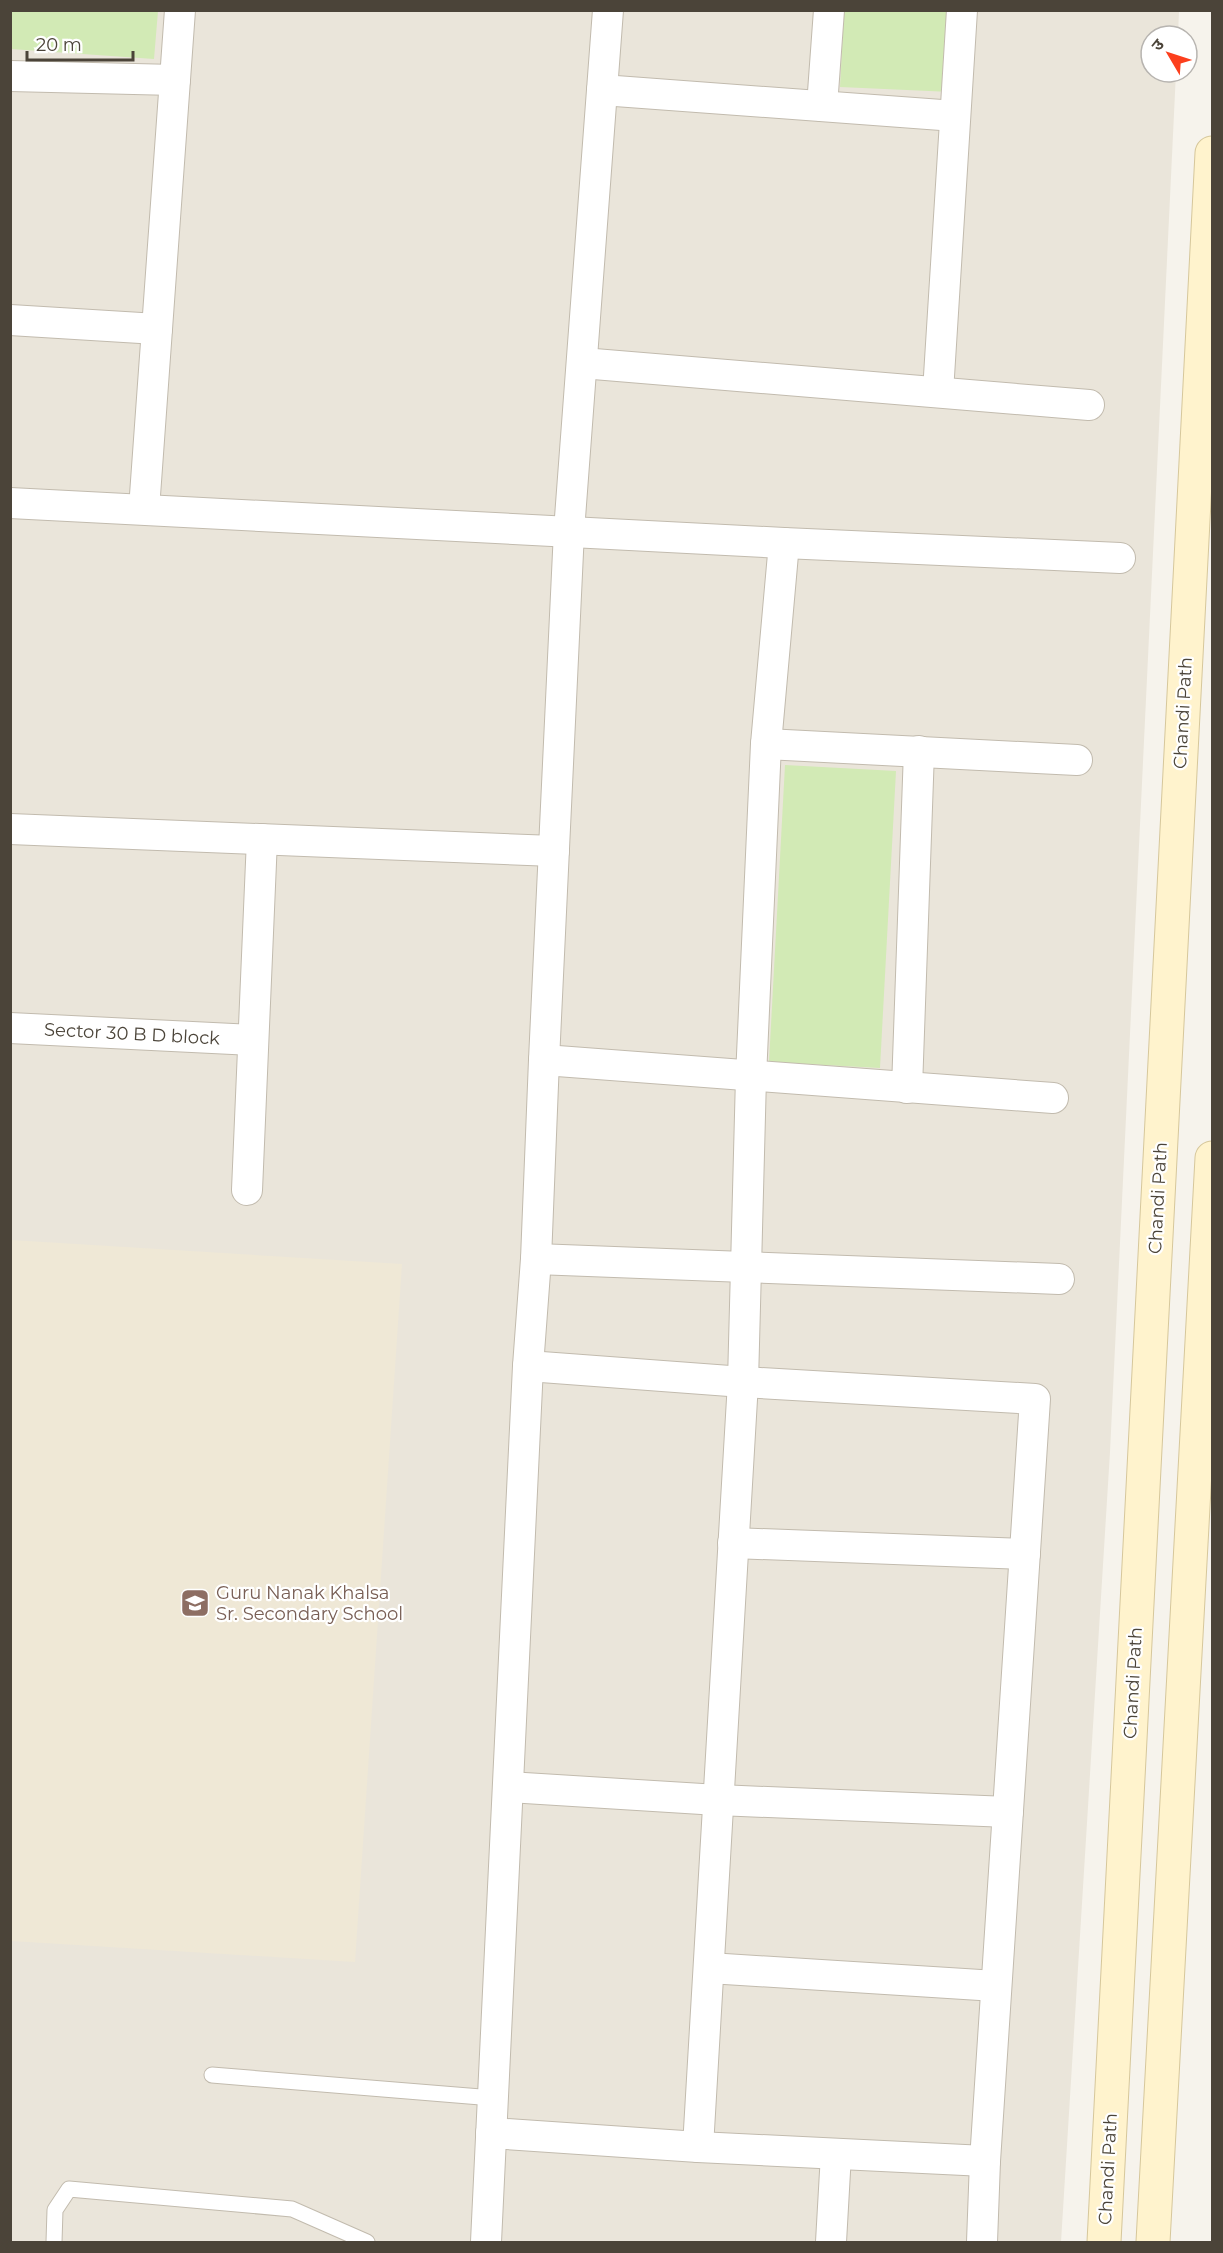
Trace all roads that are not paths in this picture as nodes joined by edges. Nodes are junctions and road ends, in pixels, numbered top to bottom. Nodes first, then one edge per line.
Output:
1 (180, 10) edge
2 (608, 10) edge
3 (830, 10) edge
4 (962, 10) edge
5 (10, 76) edge
6 (175, 80) junction
7 (602, 90) junction
8 (822, 106) junction
9 (955, 116) junction
10 (1212, 153) edge
11 (10, 320) edge
12 (157, 329) junction
13 (582, 363) junction
14 (938, 392) junction
15 (1089, 405) dead end
16 (10, 503) edge
17 (144, 509) junction
18 (569, 531) junction
19 (784, 543) junction
20 (1120, 558) dead end
21 (766, 744) junction
22 (919, 752) junction
23 (1077, 760) dead end
24 (10, 829) edge
25 (262, 839) junction
26 (554, 851) junction
27 (10, 1028) edge
28 (254, 1040) junction
29 (544, 1060) junction
30 (751, 1077) junction
31 (907, 1088) junction
32 (1053, 1098) dead end
33 (1212, 1158) edge
34 (247, 1190) dead end
35 (537, 1259) junction
36 (747, 1268) junction
37 (1059, 1279) dead end
38 (528, 1366) junction
39 (743, 1382) junction
40 (733, 1543) junction
41 (1025, 1554) junction
42 (508, 1787) junction
43 (718, 1800) junction
44 (1008, 1812) junction
45 (709, 1968) junction
46 (996, 1986) junction
47 (212, 2075) dead end
48 (493, 2098) junction
49 (491, 2133) junction
50 (698, 2147) junction
51 (836, 2154) junction
52 (985, 2161) junction
53 (350, 2238) edge
54 (54, 2242) edge
55 (367, 2242) edge
56 (486, 2242) edge
57 (831, 2242) edge
58 (982, 2242) edge
59 (1104, 2242) edge
60 (1153, 2242) edge

1 - 6 street
2 - 7 street
3 - 8 street
4 - 9 street
5 - 6 street
6 - 12 street
7 - 8 street
7 - 13 street
8 - 9 street
9 - 14 street
10 - 59 main road, Chandi Path
11 - 12 street
12 - 17 street
13 - 14 street
13 - 18 street
14 - 15 street
16 - 17 street
17 - 18 street
18 - 19 street
18 - 26 street
19 - 20 street
19 - 21 street
21 - 22 street
21 - 30 street
22 - 23 street
22 - 31 street
24 - 25 street
25 - 26 street
25 - 28 street
26 - 29 street
27 - 28 street, Sector 30 B D block
28 - 34 street
29 - 30 street
29 - 35 street
30 - 31 street
30 - 36 street
31 - 32 street
33 - 60 main road
35 - 36 street
35 - 38 street
36 - 37 street
36 - 39 street
38 - 39 street
38 - 42 street
39 - 40 street
39 - 41 street
40 - 41 street
40 - 43 street
41 - 44 street
42 - 43 street
42 - 48 street
43 - 44 street
43 - 45 street
44 - 46 street
45 - 46 street
45 - 50 street
46 - 52 street
47 - 48 lane
48 - 49 street
49 - 50 street
49 - 56 street
50 - 51 street
51 - 52 street
51 - 57 street
52 - 58 street
53 - 54 lane
53 - 55 lane

